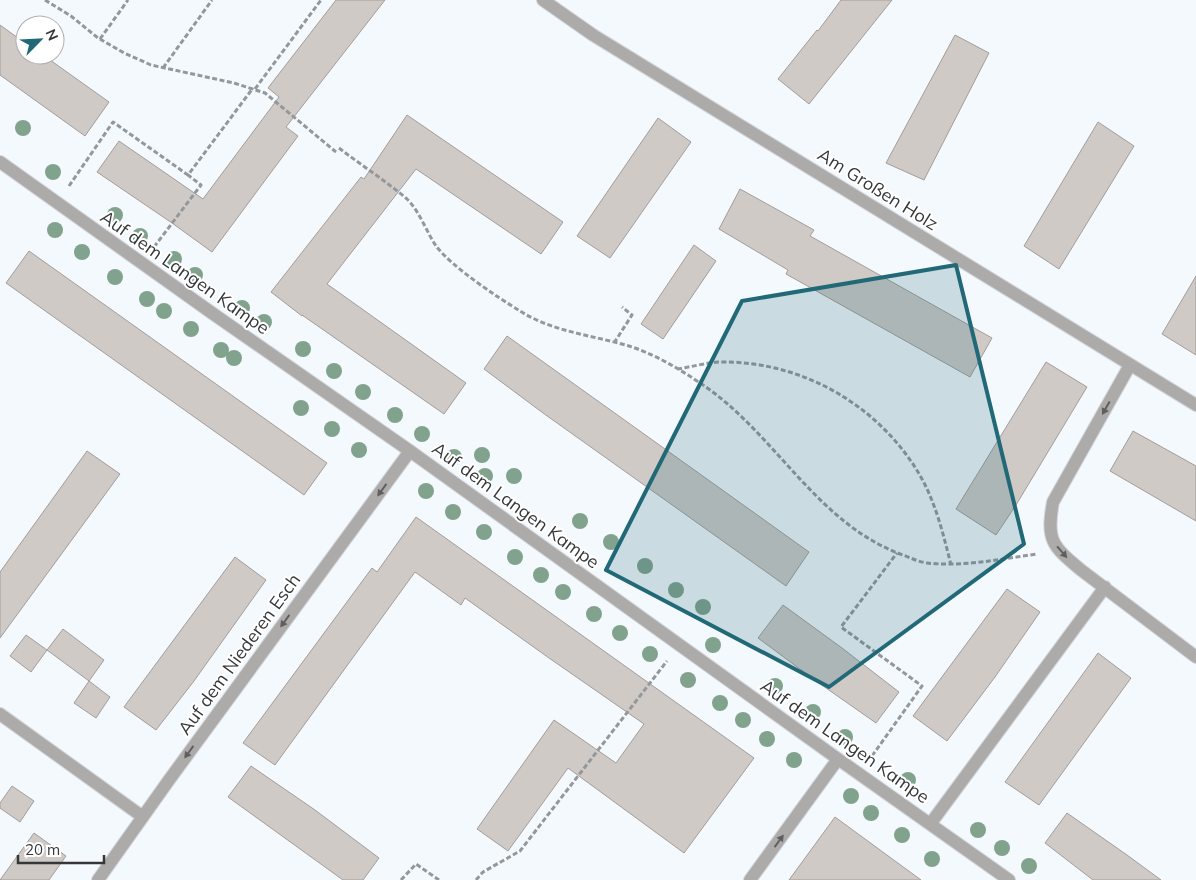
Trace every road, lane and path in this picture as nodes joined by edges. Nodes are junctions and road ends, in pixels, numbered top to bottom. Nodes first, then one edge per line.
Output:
1 (128, 0) edge
2 (212, 0) edge
3 (321, 0) edge
4 (543, 0) edge
5 (47, 1) edge
6 (100, 39) junction
7 (162, 68) junction
8 (254, 89) junction
9 (0, 162) edge
10 (188, 175) junction
11 (58, 203) junction
12 (142, 263) junction
13 (622, 307) dead end
14 (614, 343) junction
15 (1130, 365) junction
16 (676, 369) junction
17 (1196, 405) edge
18 (410, 451) junction
19 (1060, 550) junction
20 (897, 553) junction
21 (951, 564) junction
22 (1105, 588) junction
23 (679, 645) junction
24 (1196, 658) edge
25 (0, 714) edge
26 (838, 759) junction
27 (859, 774) junction
28 (143, 817) junction
29 (931, 824) junction
30 (98, 880) edge
31 (401, 880) edge
32 (438, 880) edge
33 (476, 880) edge
34 (750, 880) edge
35 (1009, 880) edge

1 - 6 path
2 - 7 path
3 - 8 path
4 - 15 street, Am Großen Holz
5 - 6 path
6 - 7 path
7 - 8 path
8 - 10 path
8 - 14 path
9 - 11 street, Auf dem Langen Kampe
10 - 11 path
10 - 12 path
11 - 12 street, Auf dem Langen Kampe
12 - 18 street, Auf dem Langen Kampe
13 - 14 path
14 - 16 path
15 - 17 street, Am Großen Holz
15 -> 19 street
16 - 20 path
16 - 21 path
18 - 23 street, Auf dem Langen Kampe
18 -> 28 street, Auf dem Niederen Esch
19 - 21 path
19 -> 22 street
20 - 21 path
20 - 27 path
22 - 24 street
22 - 29 street
23 - 26 street, Auf dem Langen Kampe
23 - 33 path
25 - 28 street
26 - 27 street, Auf dem Langen Kampe
34 -> 26 street
27 - 29 street, Auf dem Langen Kampe
28 - 30 street, Auf dem Niederen Esch
29 - 35 street, Auf dem Langen Kampe
31 - 32 path

